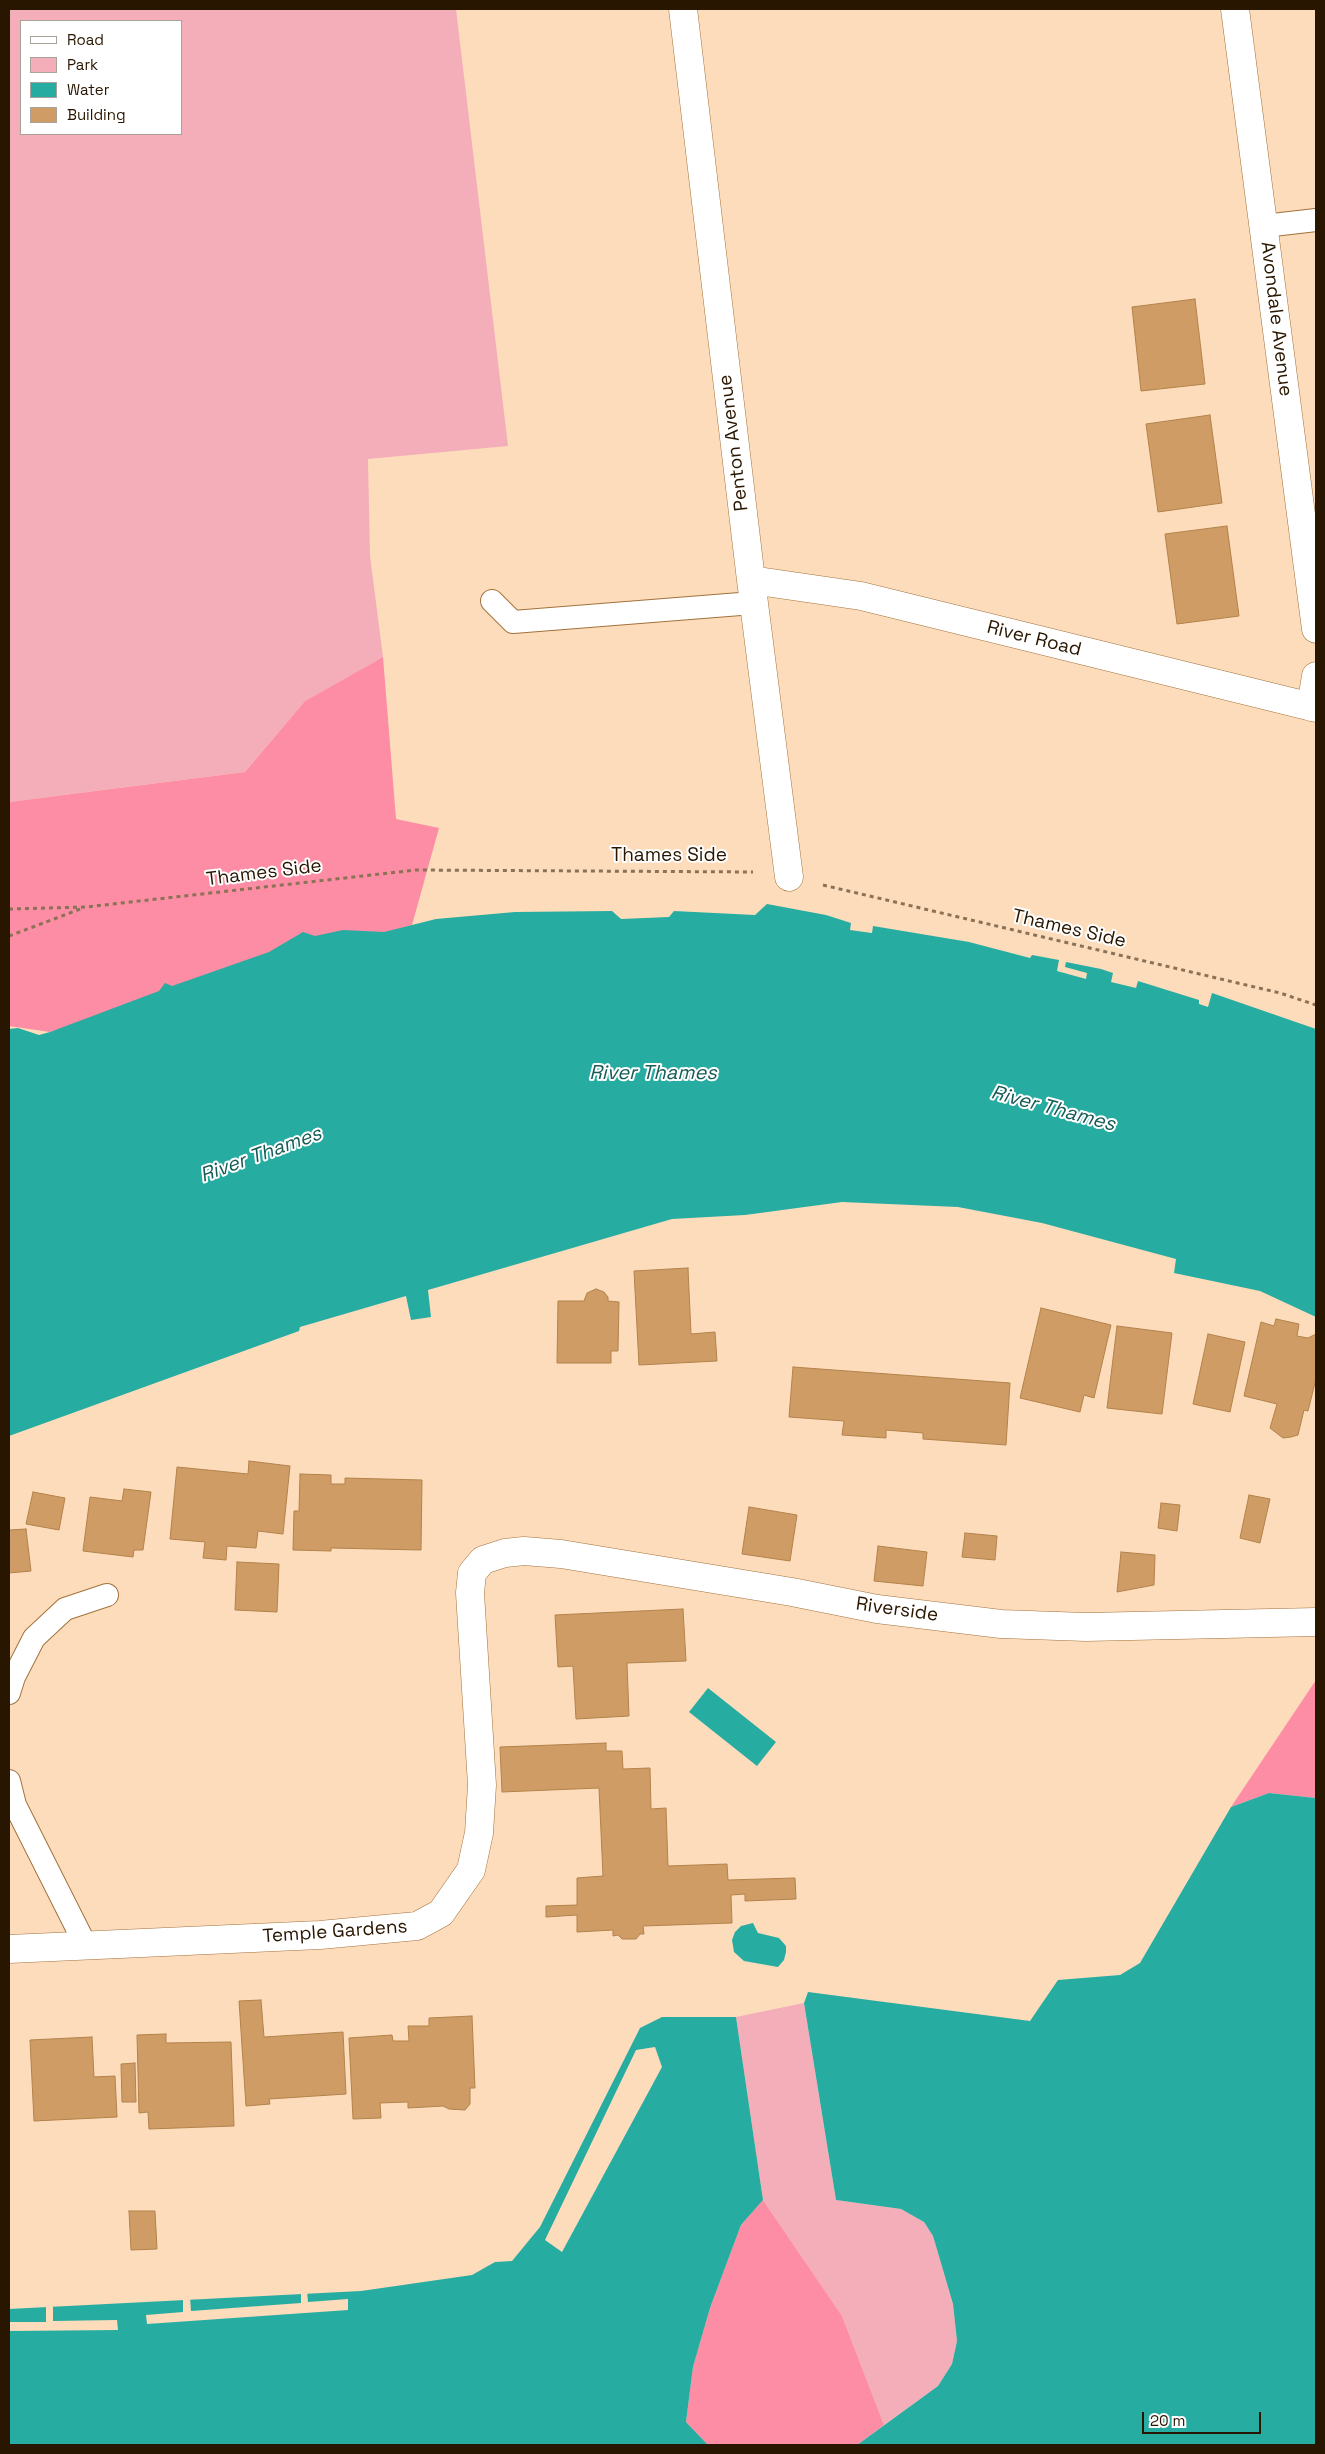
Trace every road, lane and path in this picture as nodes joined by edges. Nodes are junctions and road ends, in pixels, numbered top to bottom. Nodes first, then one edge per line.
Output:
1 (683, 9) edge
2 (1235, 9) edge
3 (1316, 220) edge
4 (1264, 226) junction
5 (752, 591) junction
6 (492, 601) dead end
7 (1316, 629) edge
8 (1316, 676) edge
9 (1314, 708) edge
10 (789, 877) junction
11 (86, 907) junction
12 (9, 909) edge
13 (9, 936) edge
14 (1316, 1005) edge
15 (483, 1560) joint
16 (107, 1595) dead end
17 (1316, 1622) edge
18 (9, 1693) edge
19 (9, 1781) edge
20 (86, 1946) junction
21 (9, 1949) edge

1 - 5 street, Penton Avenue
2 - 4 street, Avondale Avenue
3 - 4 lane
4 - 7 street, Avondale Avenue
5 - 6 lane
5 - 9 street, River Road
5 - 10 street, Penton Avenue
8 - 9 street
10 - 11 path, Thames Side
10 - 14 path, Thames Side
11 - 12 path, Thames Side
11 - 13 path
15 - 17 street, Riverside
15 - 20 street, Temple Gardens
16 - 18 lane
19 - 20 lane
20 - 21 street, Temple Gardens

